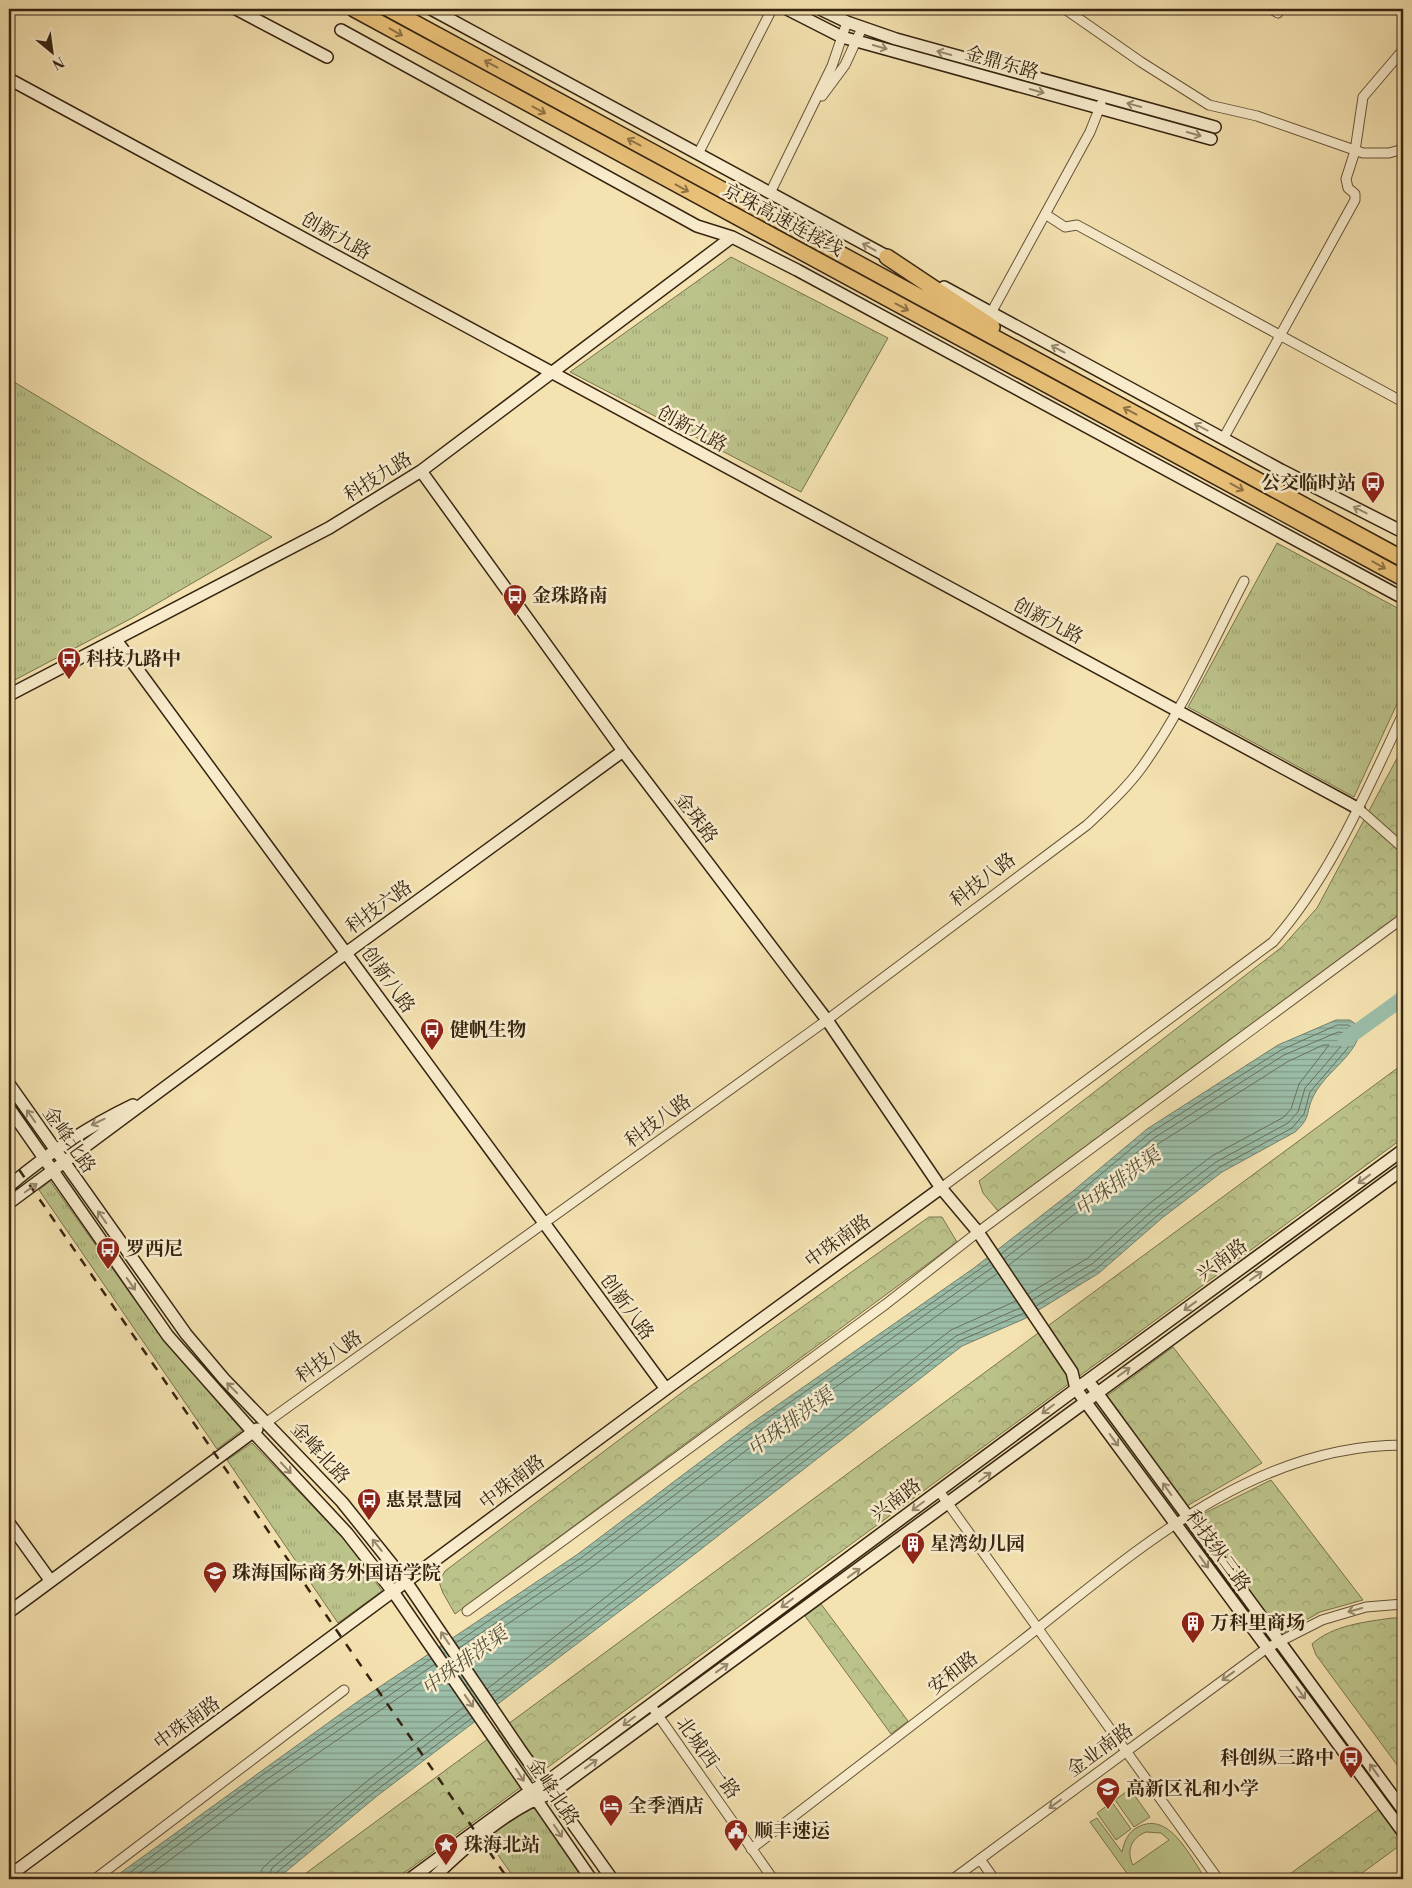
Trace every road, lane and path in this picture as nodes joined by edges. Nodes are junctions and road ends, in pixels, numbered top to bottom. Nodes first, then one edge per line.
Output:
1 (236, 9) edge
2 (354, 9) edge
3 (389, 9) edge
4 (432, 9) edge
5 (772, 9) edge
6 (788, 9) edge
7 (820, 9) edge
8 (1065, 9) edge
9 (847, 22) junction
10 (862, 28) junction
11 (341, 30) dead end
12 (842, 37) junction
13 (857, 41) junction
14 (1403, 50) edge
15 (327, 58) dead end
16 (9, 79) edge
17 (1104, 96) junction
18 (1100, 108) junction
19 (809, 115) junction
20 (1215, 127) dead end
21 (1211, 139) dead end
22 (1403, 149) edge
23 (1355, 151) junction
24 (698, 154) junction
25 (770, 193) junction
26 (1045, 214) junction
27 (732, 237) junction
28 (887, 257) junction
29 (991, 313) junction
30 (1280, 334) junction
31 (1024, 354) junction
32 (551, 373) junction
33 (1403, 402) edge
34 (1223, 439) junction
35 (422, 471) junction
36 (1403, 532) edge
37 (1403, 559) edge
38 (1403, 578) edge
39 (1244, 581) dead end
40 (1403, 598) edge
41 (116, 640) junction
42 (9, 695) edge
43 (1177, 710) junction
44 (1403, 714) edge
45 (624, 751) junction
46 (1359, 809) junction
47 (1403, 848) edge
48 (1403, 918) edge
49 (346, 953) junction
50 (827, 1020) junction
51 (9, 1084) edge
52 (158, 1094) junction
53 (9, 1108) edge
54 (54, 1149) junction
55 (1403, 1150) edge
56 (42, 1158) junction
57 (64, 1164) junction
58 (1403, 1169) edge
59 (52, 1172) junction
60 (9, 1186) edge
61 (941, 1188) junction
62 (9, 1203) edge
63 (544, 1225) junction
64 (978, 1232) junction
65 (1072, 1372) junction
66 (1088, 1380) junction
67 (666, 1389) junction
68 (1076, 1389) junction
69 (1096, 1392) junction
70 (1085, 1400) junction
71 (267, 1422) junction
72 (253, 1432) junction
73 (1403, 1445) edge
74 (939, 1490) junction
75 (949, 1504) junction
76 (1187, 1516) junction
77 (1175, 1522) junction
78 (9, 1523) edge
79 (50, 1580) junction
80 (407, 1583) junction
81 (394, 1593) junction
82 (1403, 1604) edge
83 (467, 1611) dead end
84 (9, 1612) edge
85 (1038, 1628) junction
86 (1279, 1641) junction
87 (1267, 1648) junction
88 (344, 1690) dead end
89 (650, 1704) junction
90 (658, 1715) junction
91 (1126, 1751) junction
92 (545, 1783) junction
93 (552, 1793) junction
94 (533, 1795) junction
95 (1403, 1810) edge
96 (1403, 1832) edge
97 (751, 1849) junction
98 (980, 1859) junction
99 (9, 1876) edge
100 (95, 1879) edge
101 (410, 1879) edge
102 (432, 1879) edge
103 (591, 1879) edge
104 (612, 1879) edge
105 (773, 1879) edge
106 (953, 1879) edge
107 (994, 1879) edge
108 (1218, 1879) edge

1 - 15 street
2 -> 38 highway, 京珠高速连接线
31 -> 3 highway, 京珠高速连接线
4 - 24 street
5 - 24 street
6 - 12 street, 金鼎东路
7 - 9 street, 金鼎东路
8 - 23 street
9 - 10 street, 金鼎东路
9 - 12 street
10 - 13 street
17 -> 10 street, 金鼎东路
11 - 27 street
12 - 13 street, 金鼎东路
12 - 19 street
13 -> 18 street, 金鼎东路
13 - 19 street
14 - 23 street
16 - 32 street, 创新九路
17 - 18 street
20 -> 17 street, 金鼎东路
18 -> 21 street, 金鼎东路
18 - 26 street
19 - 25 street
22 - 23 street
23 - 30 street
24 - 25 street
28 -> 25 street
26 - 29 street
26 - 30 street
27 - 32 street, 科技九路
27 - 40 street
28 - 29 street
28 - 31 highway
34 -> 29 street
30 - 33 street
30 - 34 street
37 -> 31 highway, 京珠高速连接线
32 - 35 street, 科技九路
32 - 43 street, 创新九路
36 -> 34 street
35 - 41 street, 科技九路
35 - 45 street, 金珠路
39 - 43 street, 科技八路
41 - 42 street, 科技九路
41 - 49 street, 创新八路
43 - 46 street, 创新九路
43 - 50 street, 科技八路
44 - 46 street
45 - 49 street, 科技六路
45 - 50 street, 金珠路
46 - 47 street
46 - 61 street
48 - 64 street
49 - 52 street, 科技六路
49 - 63 street, 创新八路
50 - 61 street, 金珠路
50 - 63 street, 科技八路
54 -> 51 street, 金峰北路
52 -> 54 street, 科技六路
52 - 57 street, 科技六路
53 - 56 street, 金峰北路
54 - 56 street, 科技六路
54 - 57 street, 金峰北路
55 -> 66 street, 兴南路
56 - 59 street, 金峰北路
56 - 60 street, 科技六路
57 - 59 street, 科技六路
71 -> 57 street, 金峰北路
69 -> 58 street, 兴南路
62 -> 59 street, 科技六路
59 -> 72 street, 金峰北路
61 - 64 street, 金珠路
61 - 67 street, 中珠南路
63 - 67 street, 创新八路
63 - 71 street, 科技八路
64 - 65 street, 金珠路
64 - 83 street
65 - 66 street
65 - 68 street
66 - 68 street, 兴南路
66 - 69 street, 科技纵三路
67 - 80 street, 中珠南路
68 - 70 street, 科技纵三路
68 -> 74 street, 兴南路
69 - 70 street, 兴南路
76 -> 69 street, 科技纵三路
75 -> 70 street, 兴南路
70 -> 77 street, 科技纵三路
71 - 72 street, 科技八路
80 -> 71 street, 金峰北路
72 - 79 street, 科技八路
72 -> 81 street, 金峰北路
73 - 76 street, 安和路
74 - 75 street
74 -> 89 street, 兴南路
75 - 85 street
90 -> 75 street, 兴南路
76 - 77 street, 安和路
76 - 86 street, 科技纵三路
77 - 85 street, 安和路
77 -> 87 street, 科技纵三路
78 - 79 street
79 - 84 street, 科技八路
80 - 81 street, 中珠南路
92 -> 80 street, 金峰北路
81 -> 94 street, 金峰北路
81 - 99 street, 中珠南路
82 -> 86 street, 金业南路
85 - 91 street
85 - 97 street, 安和路
86 - 87 street, 金业南路
95 -> 86 street, 科技纵三路
87 -> 91 street, 金业南路
87 -> 96 street, 科技纵三路
88 - 100 street
89 - 90 street, 北城西一路
89 -> 92 street, 兴南路
93 -> 90 street, 兴南路
90 - 97 street, 北城西一路
91 -> 98 street, 金业南路
91 - 108 street
92 - 93 street, 金峰北路
92 - 94 street, 兴南路
93 - 94 street, 兴南路
93 - 104 street, 金峰北路
94 - 101 street, 兴南路
94 - 102 street, 兴南路
94 -> 103 street, 金峰北路
97 - 105 street, 北城西一路
98 - 106 street, 金业南路
98 - 107 street

